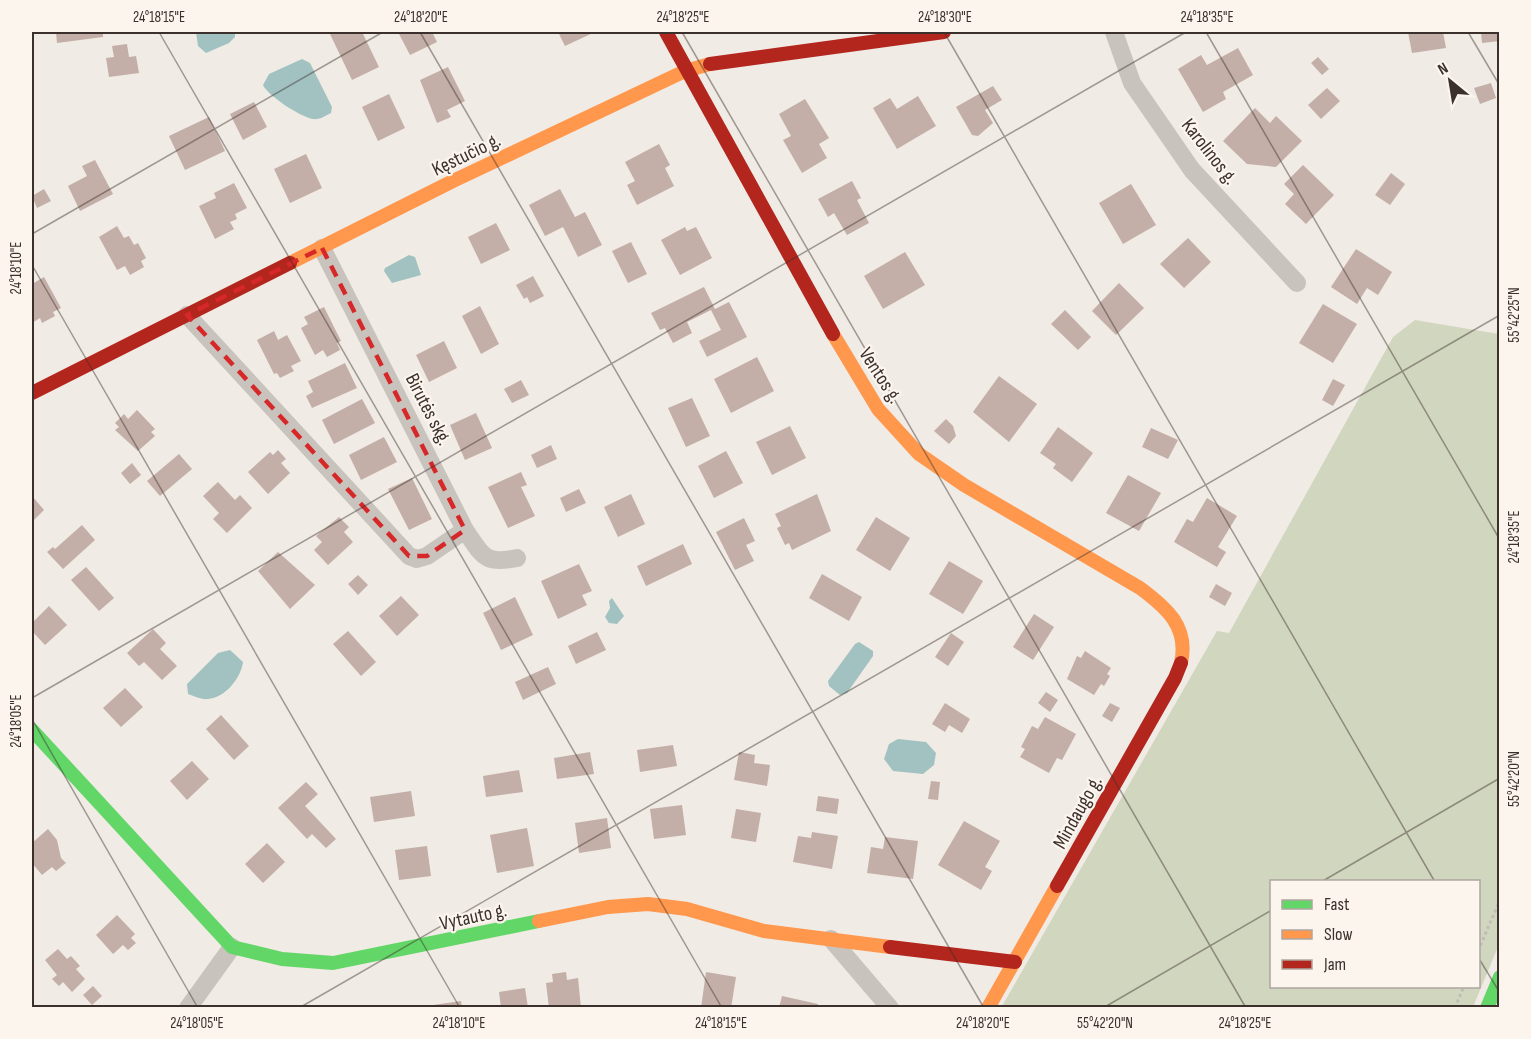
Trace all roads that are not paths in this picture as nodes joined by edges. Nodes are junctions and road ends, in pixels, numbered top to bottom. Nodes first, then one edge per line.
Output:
1 (666, 32) edge
2 (944, 32) edge
3 (1114, 32) edge
4 (685, 71) junction
5 (322, 248) junction
6 (1297, 283) dead end
7 (187, 315) junction
8 (32, 393) edge
9 (465, 530) junction
10 (517, 558) dead end
11 (1183, 630) joint
12 (32, 730) edge
13 (831, 939) junction
14 (232, 947) junction
15 (1015, 962) junction
16 (1500, 977) edge
17 (188, 1008) edge
18 (890, 1008) edge
19 (988, 1008) edge
20 (1487, 1008) edge

1 - 4 street, Ventos g.
2 - 4 street, Kęstučio g.
3 - 6 street, Karolinos g.
4 - 5 street, Kęstučio g.
4 - 11 street, Ventos g.
5 - 7 street, Kęstučio g.
5 - 9 street, Birutės skg.
7 - 8 street, Kęstučio g.
7 - 9 street
9 - 10 street, Birutės skg.
11 - 15 street, Mindaugo g.
12 - 14 street
13 - 14 street, Vytauto g.
13 - 15 street, Vytauto g.
13 - 18 street
14 - 17 street
15 - 19 street, Mindaugo g.
16 - 20 street

